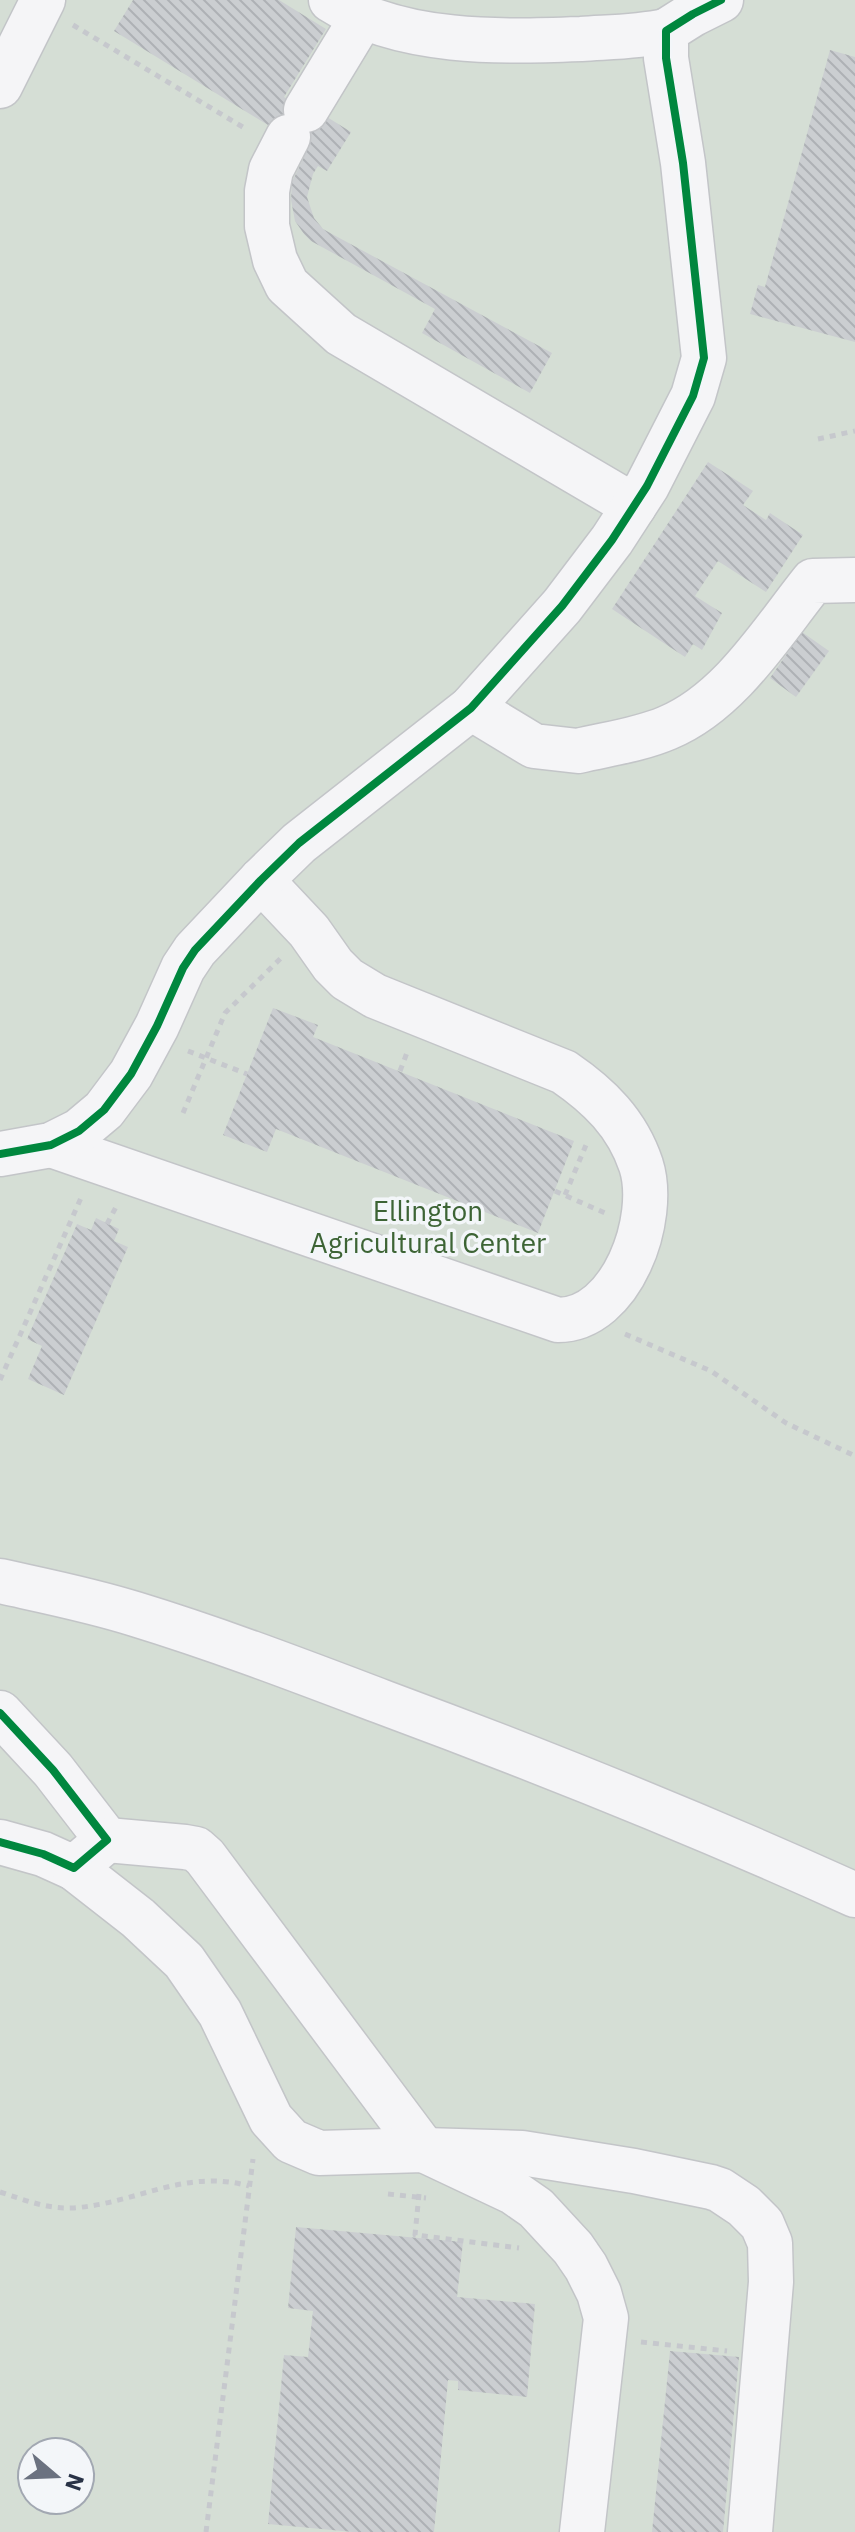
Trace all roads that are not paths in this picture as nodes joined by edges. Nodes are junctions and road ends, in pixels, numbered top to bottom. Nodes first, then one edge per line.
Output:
1 (721, 0) edge
2 (41, 3) edge
3 (347, 8) edge
4 (666, 31) junction
5 (0, 86) edge
6 (634, 506) junction
7 (855, 580) edge
8 (471, 708) junction
9 (261, 880) junction
10 (51, 1145) junction
11 (0, 1154) edge
12 (0, 1581) edge
13 (0, 1713) edge
14 (107, 1840) junction
15 (0, 1842) edge
16 (74, 1868) junction
17 (855, 1895) edge
18 (424, 2150) junction
19 (582, 2532) edge
20 (750, 2532) edge

1 - 4 street
2 - 5 street
3 - 4 street
3 - 6 street
4 - 6 street
6 - 8 street
7 - 8 street
8 - 9 street
9 - 10 street
9 - 10 street
10 - 11 street
12 - 17 street
13 - 14 street
14 - 16 street
14 - 18 street
15 - 16 street
16 - 18 street
18 - 19 street
18 - 20 street

